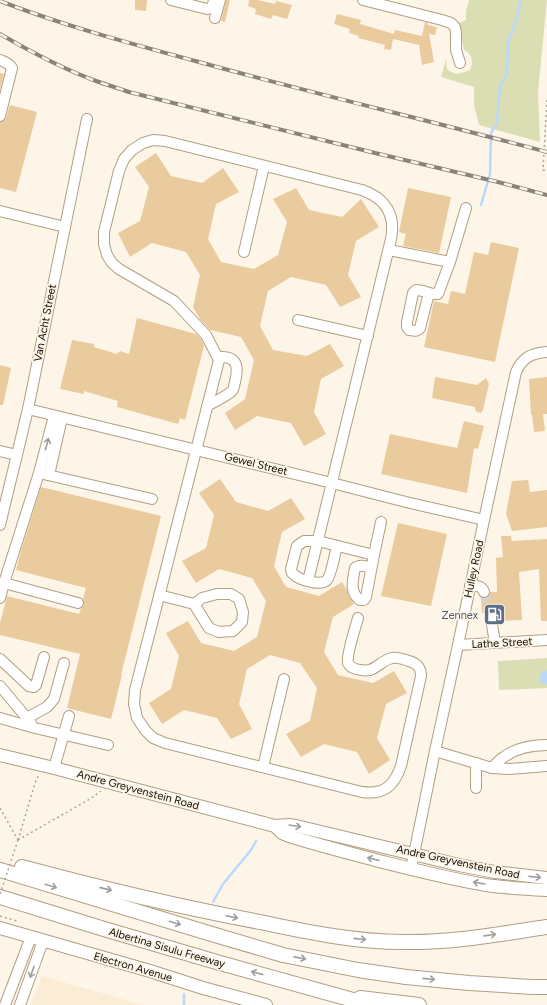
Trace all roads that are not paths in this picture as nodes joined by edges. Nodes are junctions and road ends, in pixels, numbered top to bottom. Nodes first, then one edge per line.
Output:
1 (171, 0) edge
2 (214, 0) edge
3 (220, 0) edge
4 (363, 0) edge
5 (215, 18) dead end
6 (0, 60) edge
7 (460, 62) dead end
8 (0, 116) edge
9 (86, 119) dead end
10 (264, 166) junction
11 (466, 208) dead end
12 (0, 211) edge
13 (65, 227) junction
14 (389, 250) junction
15 (244, 252) dead end
16 (450, 262) junction
17 (429, 293) dead end
18 (298, 320) dead end
19 (368, 336) junction
20 (544, 352) edge
21 (219, 360) junction
22 (207, 406) junction
23 (28, 409) junction
24 (58, 417) junction
25 (197, 450) junction
26 (0, 451) edge
27 (17, 455) junction
28 (44, 474) junction
29 (332, 483) junction
30 (152, 499) dead end
31 (484, 520) junction
32 (381, 522) dead end
33 (0, 525) edge
34 (318, 541) junction
35 (337, 546) junction
36 (374, 555) junction
37 (371, 568) dead end
38 (308, 581) junction
39 (4, 582) junction
40 (470, 586) junction
41 (484, 592) dead end
42 (160, 595) junction
43 (0, 598) edge
44 (78, 603) dead end
45 (194, 604) junction
46 (490, 613) tunnel mouth
47 (358, 618) dead end
48 (547, 640) edge
49 (495, 643) junction
50 (458, 645) junction
51 (44, 657) dead end
52 (0, 659) edge
53 (64, 663) dead end
54 (284, 679) dead end
55 (0, 686) edge
56 (69, 716) dead end
57 (0, 718) edge
58 (27, 718) junction
59 (35, 728) junction
60 (63, 734) junction
61 (108, 744) dead end
62 (547, 745) edge
63 (434, 751) junction
64 (0, 755) edge
65 (476, 763) junction
66 (547, 766) edge
67 (49, 767) junction
68 (263, 767) junction
69 (492, 768) junction
70 (476, 788) dead end
71 (275, 826) junction
72 (414, 854) junction
73 (0, 861) edge
74 (411, 869) junction
75 (0, 870) edge
76 (547, 878) edge
77 (547, 890) edge
78 (0, 896) edge
79 (547, 927) edge
80 (0, 928) edge
81 (37, 939) junction
82 (547, 987) edge
83 (335, 995) junction
84 (5, 1005) edge
85 (20, 1005) edge
86 (266, 1005) edge
87 (371, 1005) edge
88 (419, 1005) edge

1 - 2 street
3 - 5 street
4 - 7 street
6 - 8 street
9 - 13 street, Van Acht Street
10 - 14 street
10 - 15 street
10 - 21 street
11 - 16 street
12 - 13 street
13 - 23 street, Van Acht Street
14 - 16 street
14 - 19 street
16 - 17 street
18 - 19 street
19 - 29 street
20 - 31 street, Hulley Road
21 - 22 street
21 - 22 street
22 - 25 street
23 - 24 street, Gewel Street
23 - 27 street, Van Acht Street
24 - 25 street, Gewel Street
24 - 28 street
25 - 29 street, Gewel Street
25 - 42 street
26 - 27 street
27 - 33 street, Van Acht Street
28 - 30 street
28 - 39 street
29 - 31 street, Gewel Street
29 - 34 street
31 - 40 street, Hulley Road
32 - 36 street
34 - 35 street
34 - 38 street
34 - 38 street
35 - 36 street
35 - 38 street
36 - 37 street
39 - 43 street
39 - 44 street
40 - 41 street
40 - 50 street, Hulley Road
42 - 45 street
42 - 68 street
45 - 45 street
46 - 49 street
47 - 68 street
48 - 49 street, Lathe Street
49 - 50 street, Lathe Street
50 - 63 street, Hulley Road
51 - 52 street
53 - 58 street
54 - 68 street
55 - 58 street
56 - 60 street
57 - 59 street
58 - 59 street
59 - 60 street
60 - 61 street
60 - 67 street
62 - 69 street
63 - 65 street
63 - 72 street, Hulley Road
64 - 67 main road, Andre Greyvenstein Road
65 - 69 street
65 - 70 street
66 - 69 street
67 - 71 main road, Andre Greyvenstein Road
71 -> 72 main road, Andre Greyvenstein Road
74 -> 71 main road, Andre Greyvenstein Road
72 - 74 street, Hulley Road
72 -> 76 main road, Andre Greyvenstein Road
73 -> 79 highway
77 -> 74 main road, Andre Greyvenstein Road
75 -> 82 highway
83 -> 78 highway, Albertina Sisulu Freeway
80 - 81 main road, Electron Avenue
81 - 84 street
81 -> 85 street
81 - 86 main road, Electron Avenue
83 - 87 highway
83 - 88 highway

